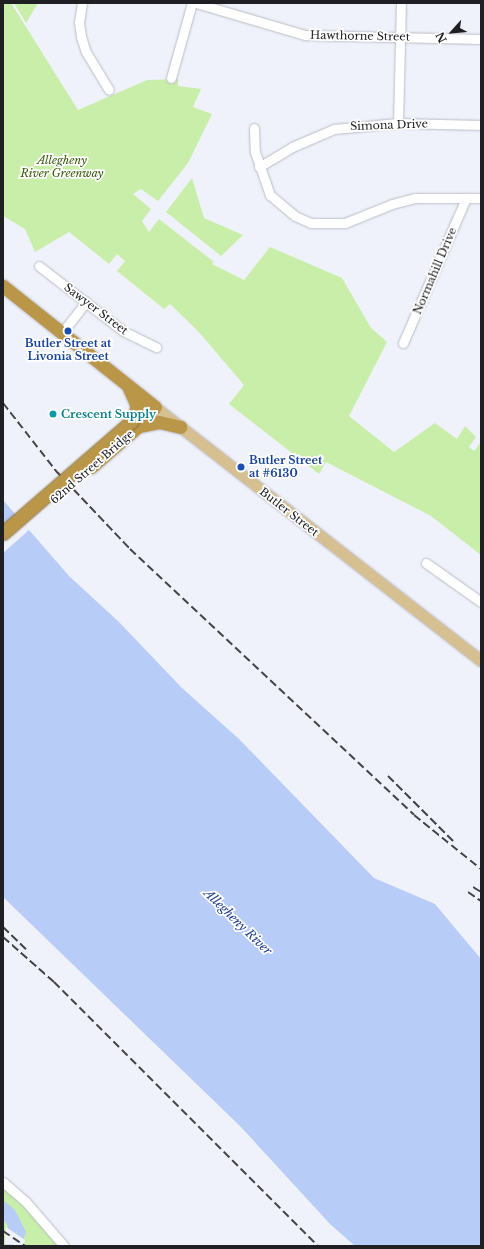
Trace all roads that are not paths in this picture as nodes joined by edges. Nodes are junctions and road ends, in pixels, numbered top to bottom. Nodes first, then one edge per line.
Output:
1 (82, 3) edge
2 (192, 3) edge
3 (196, 3) edge
4 (401, 3) edge
5 (400, 37) junction
6 (481, 39) edge
7 (171, 78) dead end
8 (109, 90) dead end
9 (398, 123) junction
10 (481, 125) edge
11 (254, 128) dead end
12 (260, 167) junction
13 (466, 198) junction
14 (481, 198) edge
15 (39, 266) dead end
16 (3, 286) edge
17 (86, 302) junction
18 (61, 334) junction
19 (403, 343) dead end
20 (156, 347) dead end
21 (128, 386) junction
22 (155, 407) junction
23 (140, 419) junction
24 (180, 427) junction
25 (3, 533) edge
26 (3, 544) edge
27 (426, 563) dead end
28 (481, 602) edge
29 (481, 661) edge
30 (3, 1182) edge
31 (64, 1246) edge

1 - 8 street
2 - 7 street
3 - 5 street, Hawthorne Street
4 - 5 street
5 - 6 street, Hawthorne Street
5 - 9 street
9 - 10 street, Simona Drive
9 - 12 street, Simona Drive
11 - 12 street
12 - 13 street
13 - 14 street
13 - 19 street, Normahill Drive
15 - 17 street, Sawyer Street
16 - 18 highway, Butler Street
17 - 18 street
17 - 20 street, Sawyer Street
18 - 21 highway, Butler Street
21 - 22 highway, Butler Street
21 - 23 highway
22 - 23 highway, 62nd Street Bridge
22 - 24 main road, Butler Street
23 - 24 highway
23 - 25 highway, 62nd Street Bridge, bridge
23 - 26 highway, 62nd Street Bridge
24 - 29 main road, Butler Street
27 - 28 street
30 - 31 street

